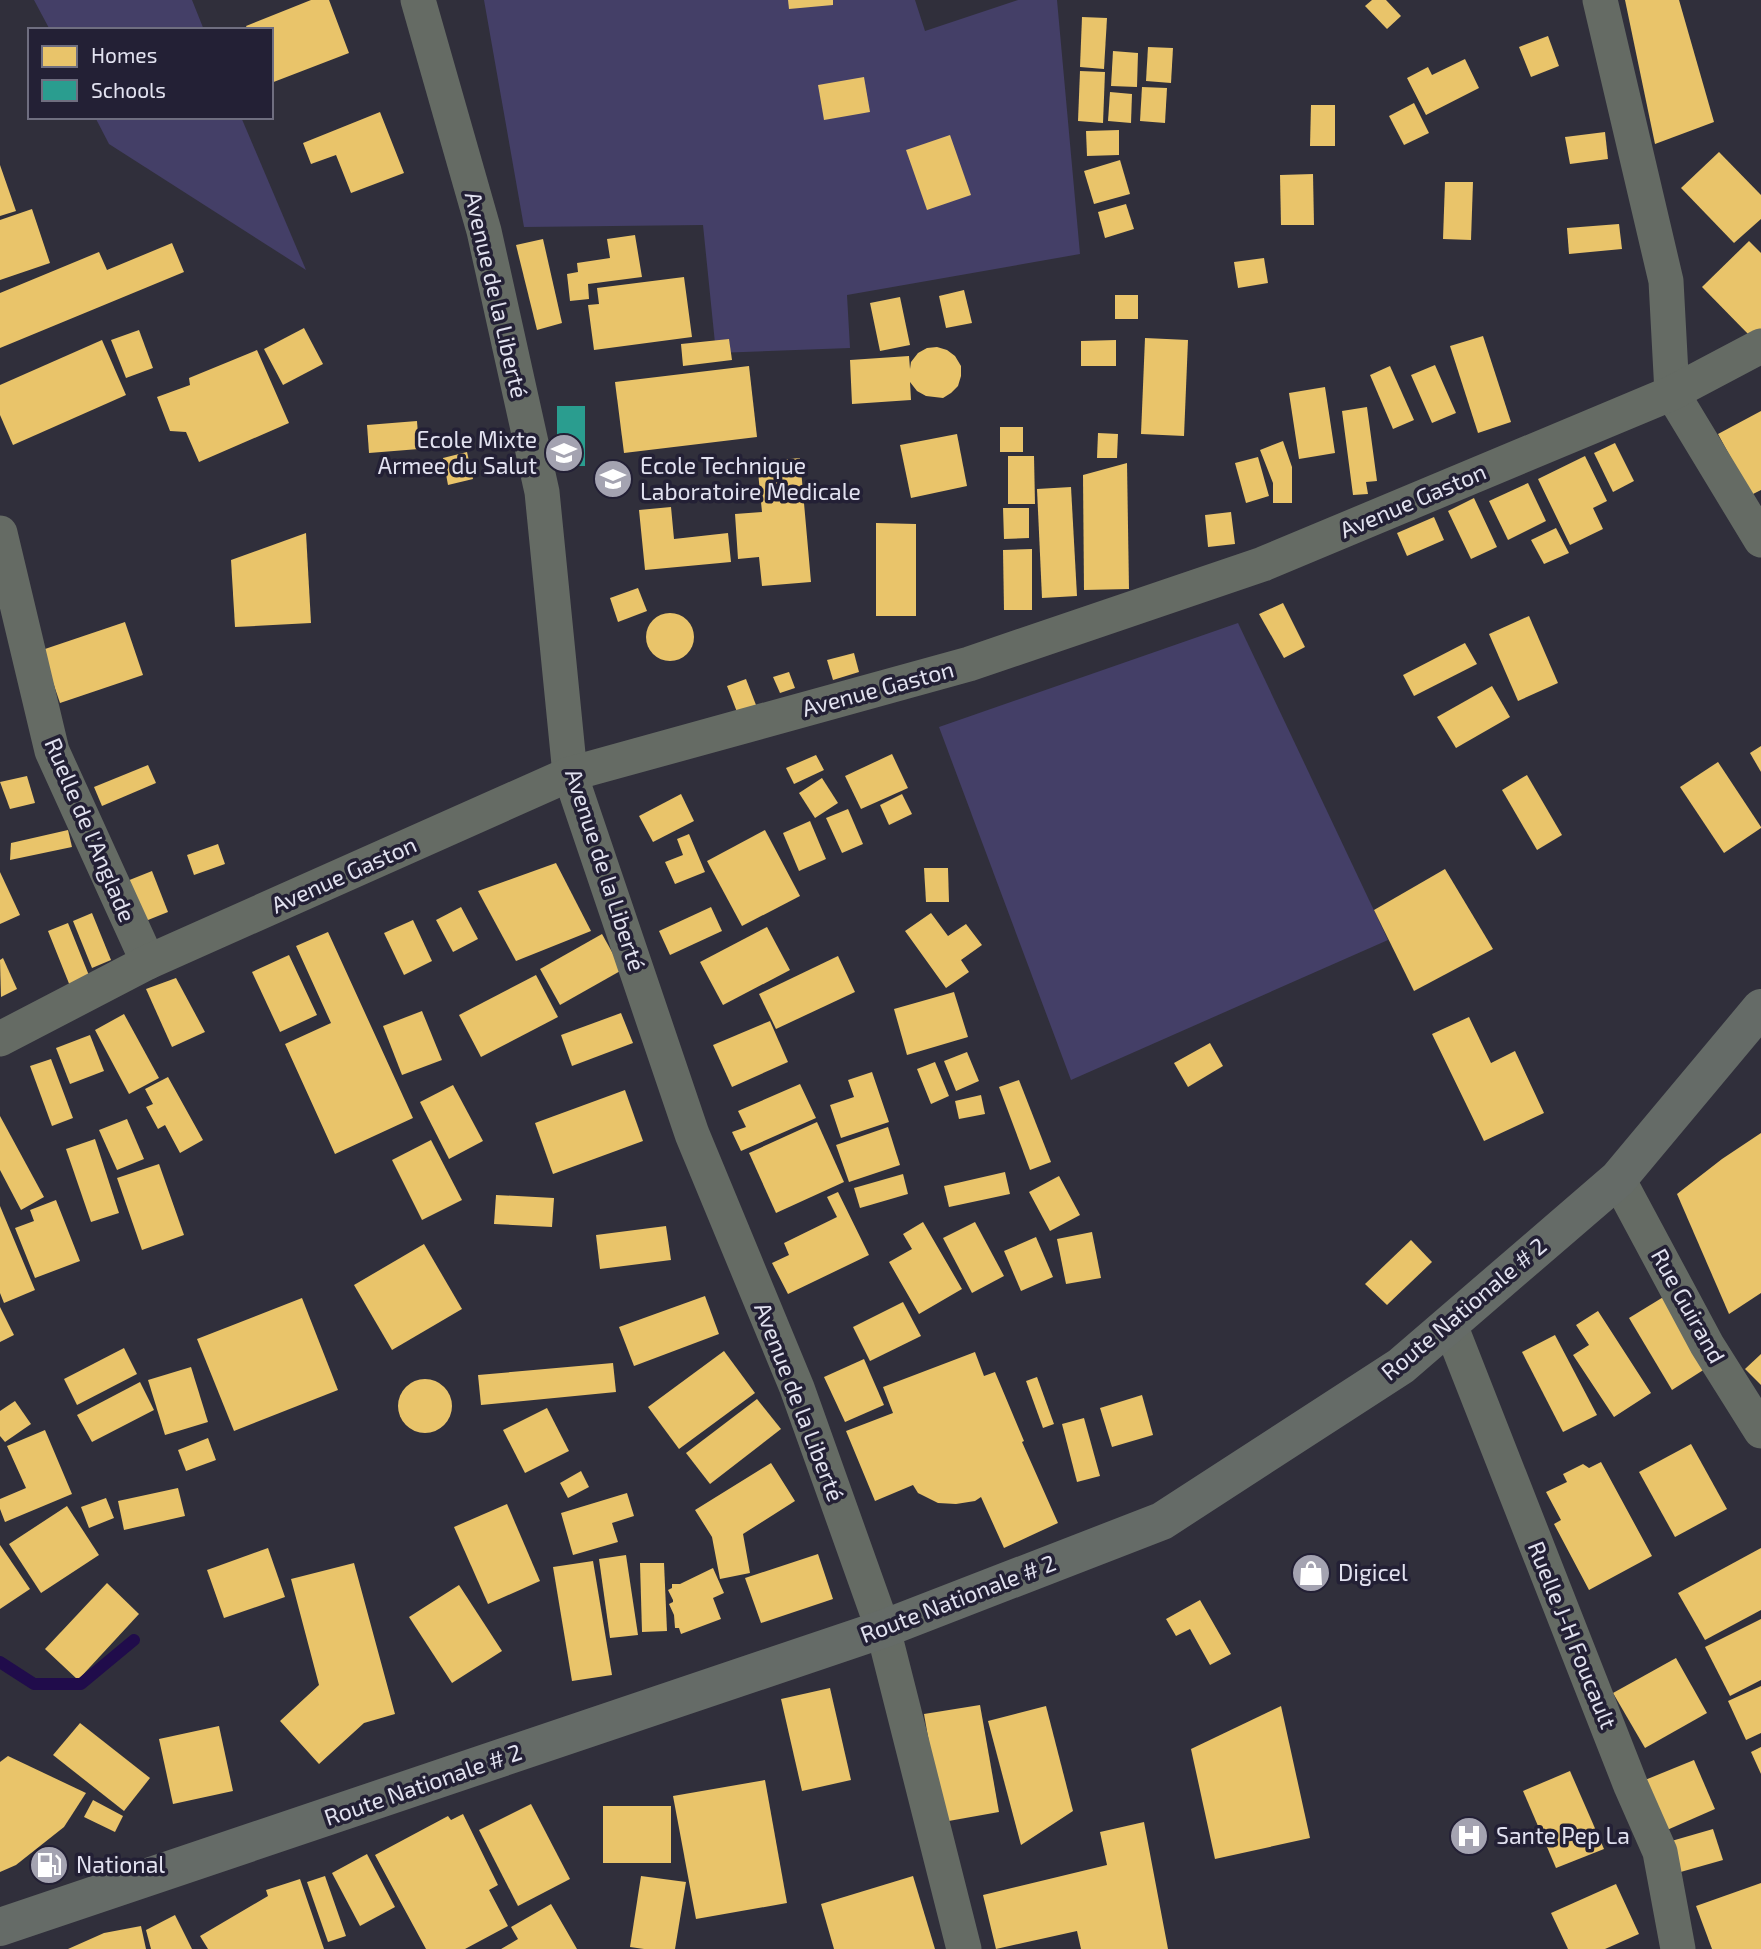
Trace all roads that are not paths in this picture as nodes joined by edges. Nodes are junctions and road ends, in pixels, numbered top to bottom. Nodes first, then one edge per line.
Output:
1 (418, 0) edge
2 (1600, 0) edge
3 (1761, 345) edge
4 (1672, 393) junction
5 (0, 533) edge
6 (1761, 540) edge
7 (570, 774) junction
8 (148, 962) junction
9 (1761, 1008) edge
10 (0, 1039) edge
11 (1618, 1179) junction
12 (1450, 1325) junction
13 (1761, 1431) edge
14 (883, 1629) junction
15 (0, 1927) edge
16 (964, 1949) edge
17 (1678, 1949) edge

1 - 7 street, Avenue de la Liberté
2 - 4 street
3 - 4 street, Avenue Gaston
4 - 6 street
4 - 7 street, Avenue Gaston
5 - 8 street, Ruelle de l'Anglade
7 - 8 street, Avenue Gaston
7 - 14 street, Avenue de la Liberté
8 - 10 street, Avenue Gaston
9 - 11 main road, Route Nationale # 2
11 - 12 main road, Route Nationale # 2
11 - 13 street, Rue Guirand
12 - 14 main road, Route Nationale # 2
12 - 17 street, Ruelle J-H Foucault
14 - 15 main road, Route Nationale # 2
14 - 16 street, Avenue de la Liberté

